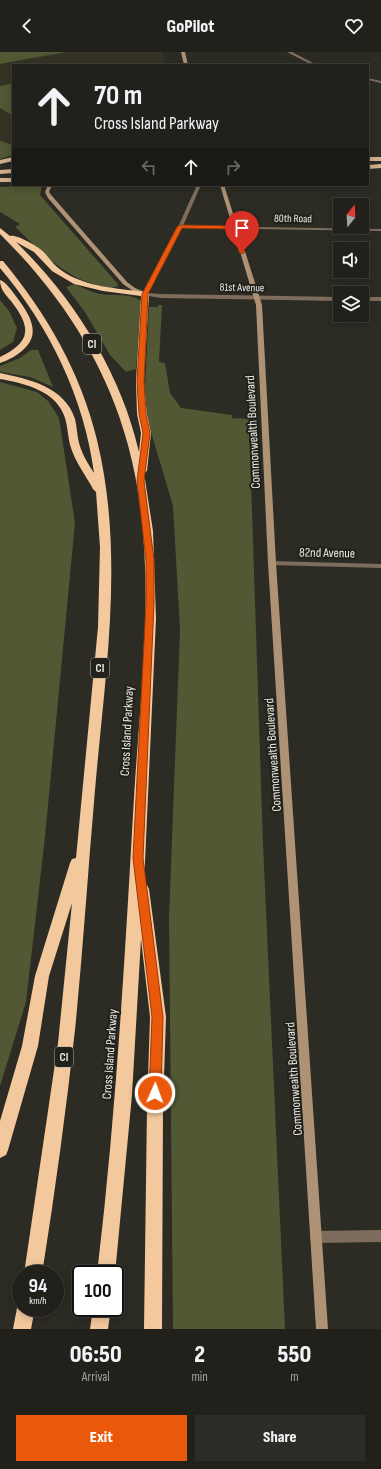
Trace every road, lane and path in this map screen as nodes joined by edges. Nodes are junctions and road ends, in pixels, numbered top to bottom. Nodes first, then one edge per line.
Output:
1 (182, 52) edge
2 (289, 52) edge
3 (186, 64) edge
4 (313, 64) edge
5 (369, 79) edge
6 (381, 82) edge
7 (12, 159) edge
8 (369, 159) edge
9 (381, 159) edge
10 (0, 162) edge
11 (381, 166) edge
12 (369, 167) edge
13 (12, 171) edge
14 (0, 172) edge
15 (0, 180) edge
16 (12, 180) edge
17 (49, 186) edge
18 (200, 186) edge
19 (222, 186) edge
20 (180, 227) junction
21 (234, 227) junction
22 (0, 230) edge
23 (381, 230) edge
24 (0, 263) edge
25 (0, 282) edge
26 (145, 294) junction
27 (257, 298) junction
28 (333, 299) edge
29 (369, 299) edge
30 (381, 299) edge
31 (0, 360) edge
32 (0, 376) edge
33 (141, 481) junction
34 (102, 497) junction
35 (272, 563) junction
36 (381, 566) edge
37 (85, 839) junction
38 (138, 858) junction
39 (0, 1150) edge
40 (381, 1236) edge
41 (316, 1237) junction
42 (34, 1265) edge
43 (107, 1265) edge
44 (24, 1317) edge
45 (101, 1317) edge
46 (22, 1329) edge
47 (99, 1329) edge
48 (153, 1329) edge
49 (322, 1329) edge

1 - 3 street
2 - 4 street
5 - 6 street
7 - 10 main road
8 - 9 main road
11 - 12 main road
13 - 14 main road
15 - 16 main road
17 - 26 street
18 - 20 street
19 - 21 street, Commonwealth Boulevard
20 - 21 street, 80th Road
20 - 26 street
21 - 23 street, 80th Road
21 - 27 street, Commonwealth Boulevard
22 - 26 highway
22 - 33 highway, Cross Island Parkway / CI
24 - 34 highway, CI
25 - 31 highway
26 - 27 street, 81st Avenue
26 - 33 highway
27 - 28 street, 81st Avenue
27 - 35 street, Commonwealth Boulevard
29 - 30 street
32 - 34 highway
33 - 38 highway, Cross Island Parkway / CI
34 - 37 highway, CI
35 - 36 street, 82nd Avenue
35 - 41 street, Commonwealth Boulevard
37 - 39 highway
37 - 42 highway, CI
38 - 43 highway, Cross Island Parkway / CI
38 - 48 highway
40 - 41 street
41 - 49 street, Commonwealth Boulevard
44 - 46 highway
45 - 47 highway

